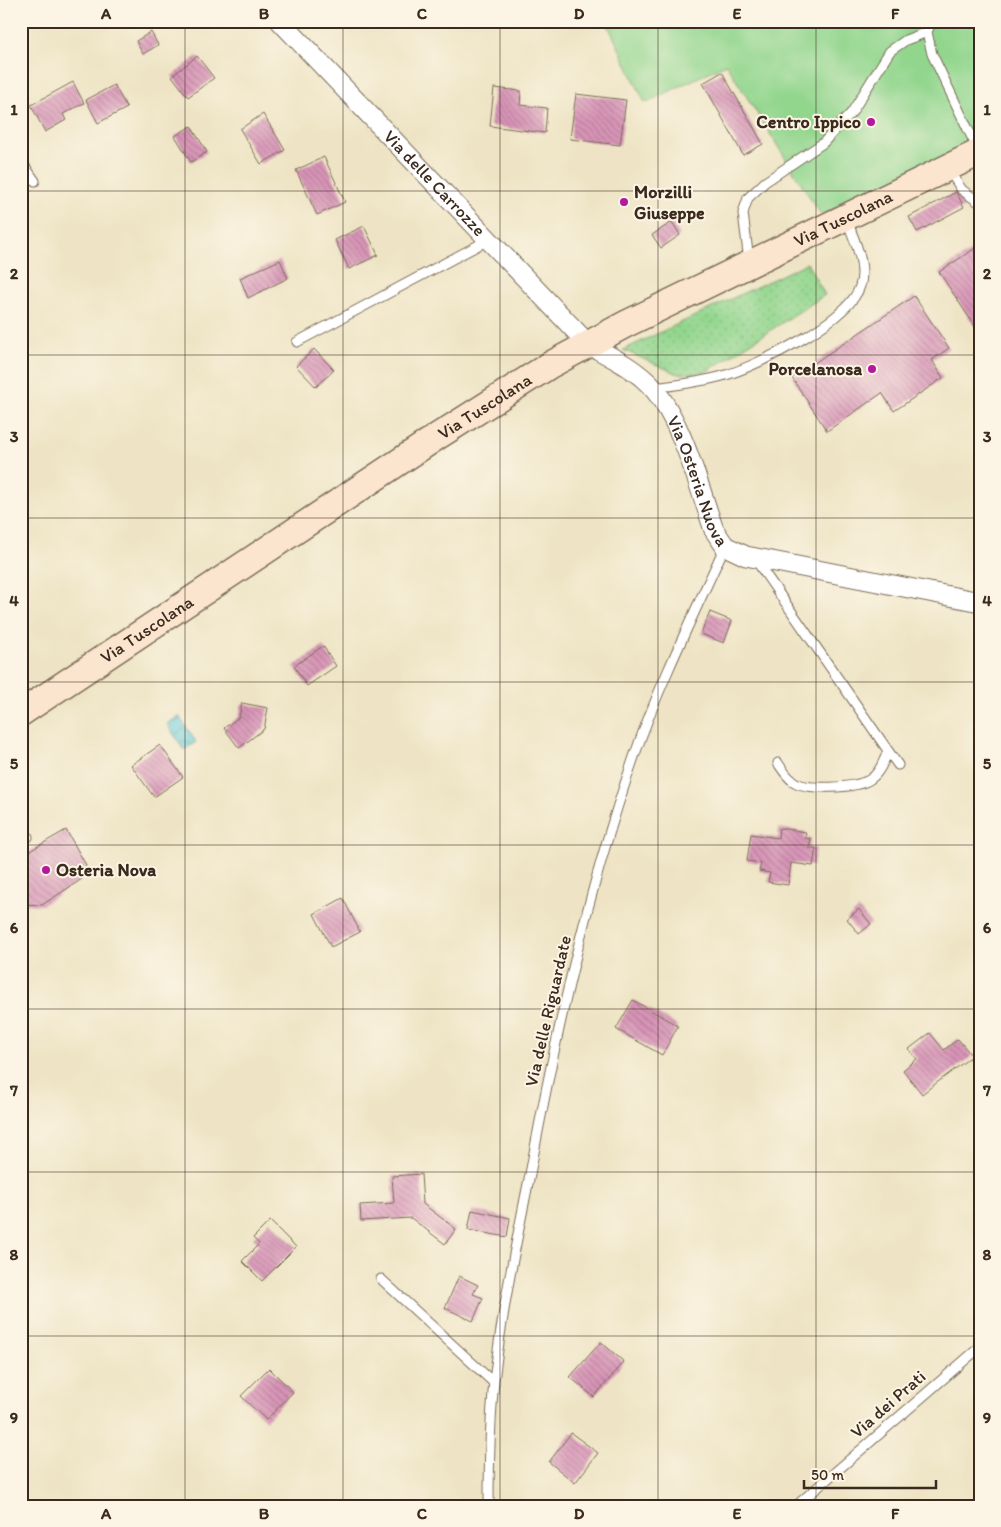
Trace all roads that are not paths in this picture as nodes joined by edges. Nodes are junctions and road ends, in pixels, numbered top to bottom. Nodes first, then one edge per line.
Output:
1 (280, 21) edge
2 (932, 21) edge
3 (927, 32) junction
4 (980, 152) edge
5 (21, 161) edge
6 (947, 168) junction
7 (35, 181) dead end
8 (980, 203) edge
9 (846, 217) junction
10 (488, 240) junction
11 (749, 264) junction
12 (297, 342) dead end
13 (588, 344) junction
14 (654, 388) junction
15 (725, 546) junction
16 (754, 557) junction
17 (980, 602) edge
18 (21, 713) edge
19 (888, 751) junction
20 (778, 763) dead end
21 (898, 765) dead end
22 (21, 826) edge
23 (28, 837) dead end
24 (381, 1279) dead end
25 (980, 1347) edge
26 (494, 1383) junction
27 (489, 1506) edge
28 (796, 1506) edge

1 - 10 street, Via delle Carrozze
2 - 3 lane
3 - 4 lane
3 - 11 lane
4 - 6 main road, Via Tuscolana
5 - 7 lane
6 - 8 lane
6 - 9 main road, Via Tuscolana
9 - 11 main road, Via Tuscolana
9 - 14 lane
10 - 12 lane
10 - 13 street, Via delle Carrozze
11 - 13 main road, Via Tuscolana
13 - 14 street, Via Osteria Nuova
13 - 18 main road, Via Tuscolana
14 - 15 street, Via Osteria Nuova
15 - 16 street, Via Osteria Nuova
15 - 26 lane, Via delle Riguardate
16 - 17 street, Via Osteria Nuova
16 - 19 lane
19 - 20 lane
19 - 21 lane
22 - 23 lane
24 - 26 lane
25 - 28 lane, Via dei Prati
26 - 27 lane, Via delle Riguardate

